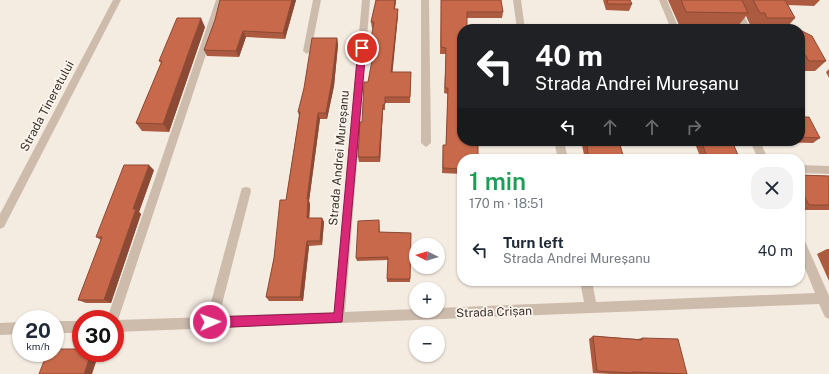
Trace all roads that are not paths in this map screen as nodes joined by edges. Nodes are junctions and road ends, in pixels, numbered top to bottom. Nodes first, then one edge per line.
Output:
1 (117, 0) edge
2 (220, 0) edge
3 (317, 0) edge
4 (366, 0) edge
5 (425, 0) edge
6 (517, 0) edge
7 (663, 0) edge
8 (732, 0) edge
9 (520, 24) edge
10 (673, 24) edge
11 (744, 24) edge
12 (307, 51) dead end
13 (426, 144) dead end
14 (805, 169) edge
15 (829, 170) edge
16 (246, 190) dead end
17 (0, 224) edge
18 (805, 254) edge
19 (587, 286) edge
20 (824, 298) junction
21 (591, 308) junction
22 (117, 310) edge
23 (829, 313) edge
24 (338, 318) junction
25 (210, 322) junction
26 (124, 326) edge
27 (12, 328) edge
28 (0, 329) edge

1 - 17 street, Strada Tineretului
2 - 22 street
3 - 12 street
4 - 24 street, Strada Andrei Mureșanu
5 - 13 street
6 - 9 street
7 - 10 street
8 - 11 street
14 - 15 street
16 - 25 street
18 - 20 street
19 - 21 street
20 - 21 street, Strada Crișan
20 - 23 street
21 - 24 street, Strada Crișan
24 - 25 street, Strada Crișan
25 - 26 street, Strada Crișan
27 - 28 street

